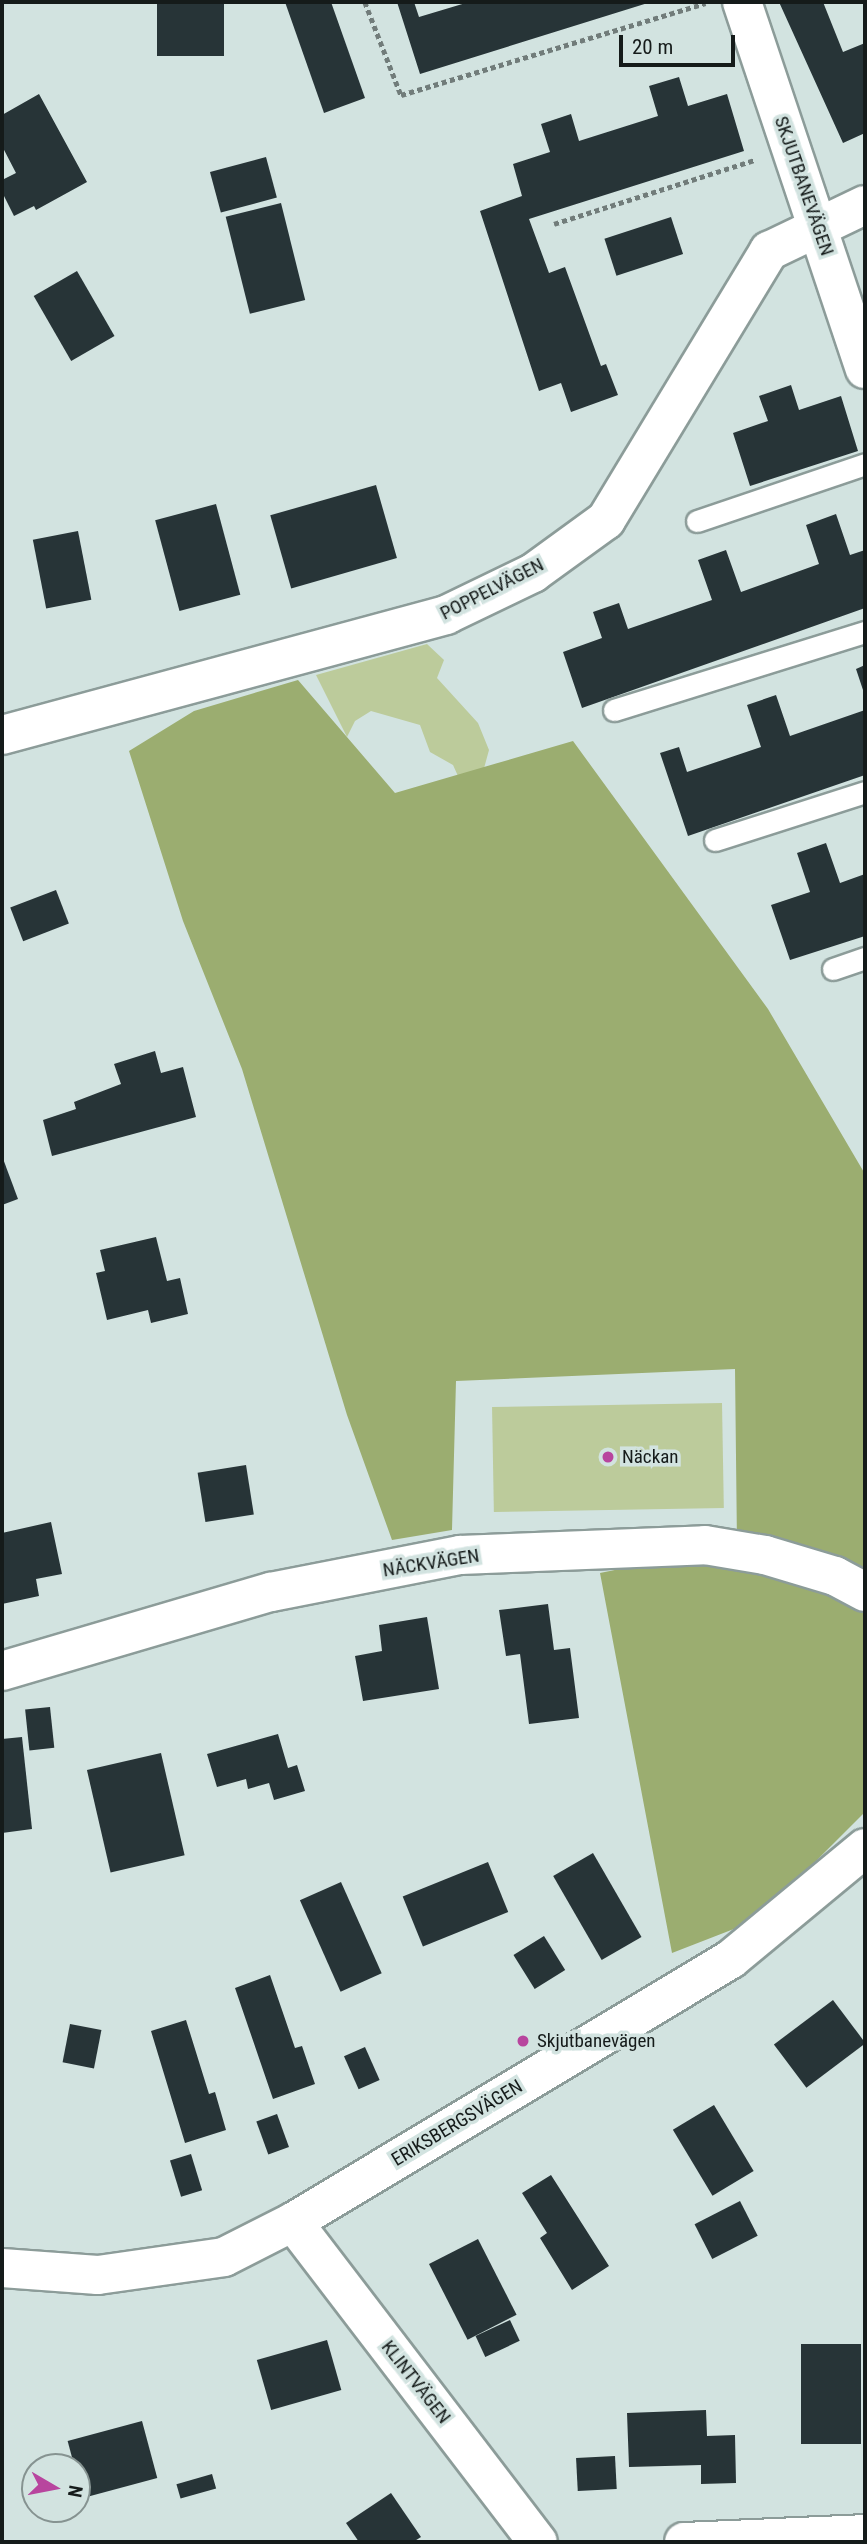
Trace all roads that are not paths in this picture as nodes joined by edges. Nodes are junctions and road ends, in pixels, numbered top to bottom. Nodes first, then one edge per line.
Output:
1 (742, 2) edge
2 (865, 205) edge
3 (818, 229) junction
4 (865, 369) edge
5 (865, 464) edge
6 (697, 521) dead end
7 (865, 632) edge
8 (614, 709) dead end
9 (2, 735) edge
10 (865, 792) edge
11 (715, 841) dead end
12 (865, 958) edge
13 (833, 969) dead end
14 (865, 1592) edge
15 (2, 1671) edge
16 (865, 1848) edge
17 (293, 2222) junction
18 (2, 2268) edge
19 (865, 2534) edge
20 (538, 2542) edge
21 (684, 2542) edge

1 - 3 street, SKJUTBANEVÄGEN
2 - 3 street, POPPELVÄGEN
3 - 4 street, SKJUTBANEVÄGEN
3 - 9 street, POPPELVÄGEN
5 - 6 lane
7 - 8 lane
10 - 11 lane
12 - 13 lane
14 - 15 street, NÄCKVÄGEN
16 - 17 street, ERIKSBERGSVÄGEN
17 - 18 street, ERIKSBERGSVÄGEN
17 - 20 street, KLINTVÄGEN
19 - 21 street

